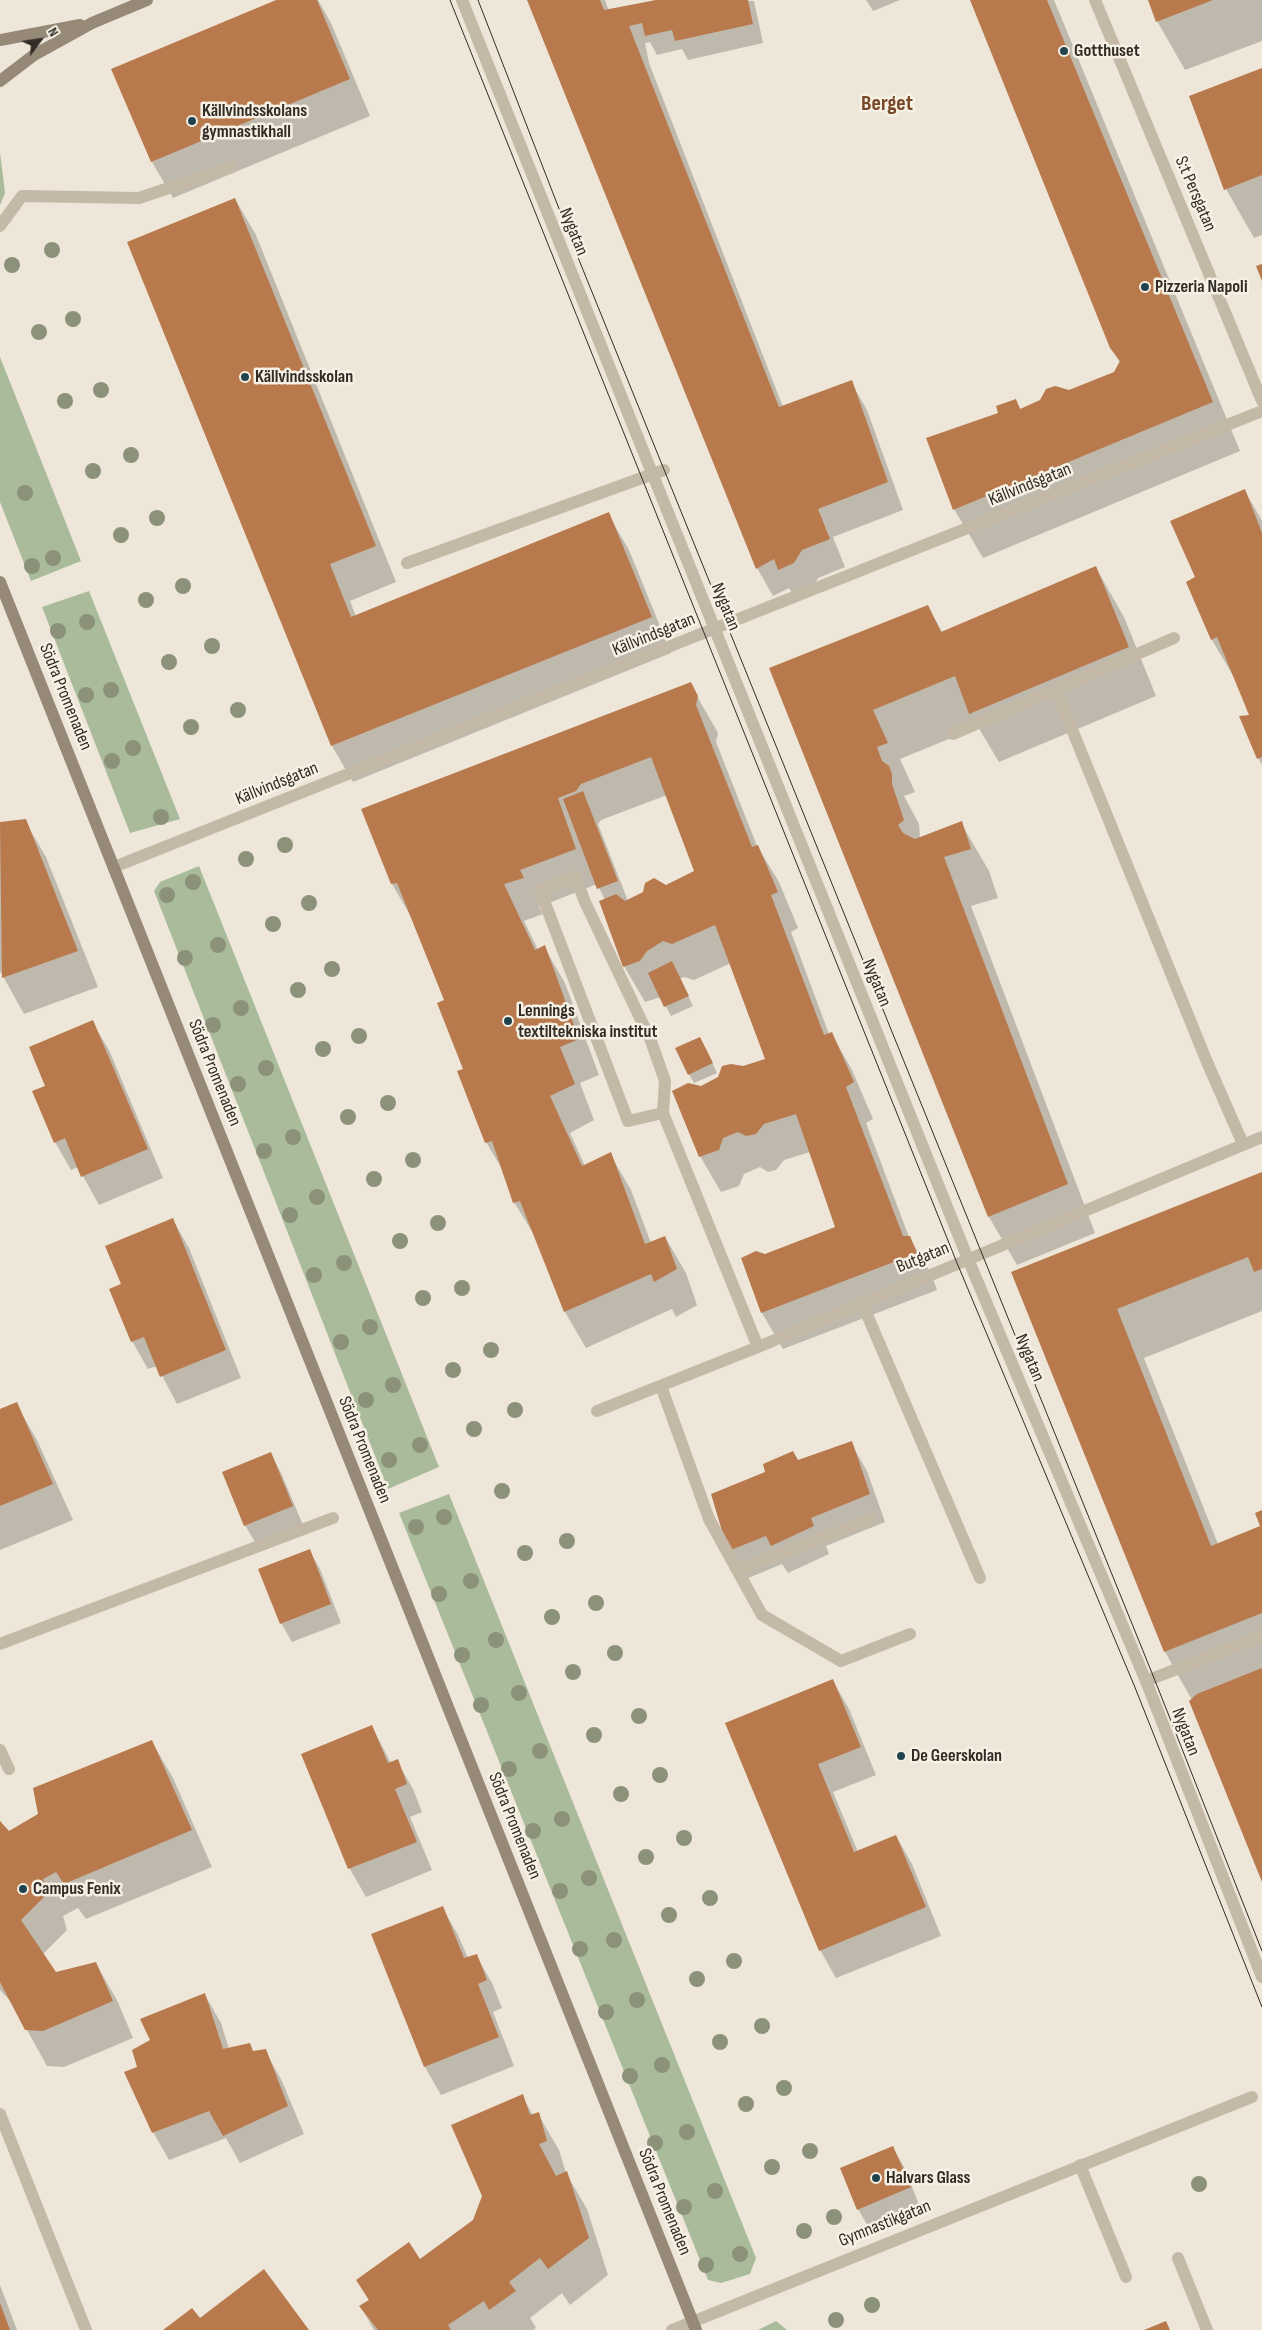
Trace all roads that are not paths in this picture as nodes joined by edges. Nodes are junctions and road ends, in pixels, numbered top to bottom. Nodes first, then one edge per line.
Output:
1 (147, 0) edge
2 (462, 0) edge
3 (1095, 0) edge
4 (92, 23) junction
5 (0, 40) edge
6 (0, 81) edge
7 (232, 167) dead end
8 (0, 226) edge
9 (1262, 401) edge
10 (1262, 411) edge
11 (658, 472) junction
12 (407, 563) dead end
13 (0, 582) edge
14 (715, 630) junction
15 (1174, 638) dead end
16 (1056, 690) junction
17 (953, 734) dead end
18 (114, 868) junction
19 (663, 1113) junction
20 (1262, 1137) edge
21 (1243, 1144) junction
22 (968, 1259) junction
23 (862, 1303) junction
24 (758, 1348) junction
25 (660, 1386) junction
26 (597, 1411) dead end
27 (333, 1518) dead end
28 (872, 1519) dead end
29 (737, 1570) junction
30 (980, 1578) dead end
31 (910, 1634) dead end
32 (1262, 1636) edge
33 (0, 1644) edge
34 (1146, 1681) junction
35 (0, 1750) edge
36 (9, 1769) dead end
37 (1262, 1977) edge
38 (1252, 2097) dead end
39 (0, 2114) edge
40 (1080, 2165) junction
41 (1178, 2258) dead end
42 (1126, 2277) dead end
43 (694, 2325) edge
44 (86, 2330) edge
45 (672, 2330) edge
46 (1207, 2330) edge

1 - 4 main road
2 - 11 street, Nygatan
3 - 9 street, S:t Persgatan
4 - 5 main road
4 - 6 main road
7 - 8 street
10 - 14 street, Källvindsgatan
11 - 12 street
11 - 14 street, Nygatan
13 - 18 main road, Södra Promenaden
14 - 18 street, Källvindsgatan
14 - 22 street, Nygatan
15 - 16 street
16 - 17 street
16 - 21 street
18 - 43 main road, Södra Promenaden
19 - 19 street
19 - 24 street
20 - 21 street, Butgatan
21 - 22 street, Butgatan
22 - 23 street, Butgatan
22 - 34 street, Nygatan
23 - 24 street, Butgatan
23 - 30 street
24 - 25 street, Butgatan
25 - 26 street, Butgatan
25 - 29 street
27 - 33 street
28 - 29 street
29 - 31 street
32 - 34 street
34 - 37 street, Nygatan
35 - 36 street
38 - 40 street, Gymnastikgatan
39 - 44 street
40 - 42 street
40 - 43 street, Gymnastikgatan
41 - 46 street
43 - 45 street, Gymnastikgatan

